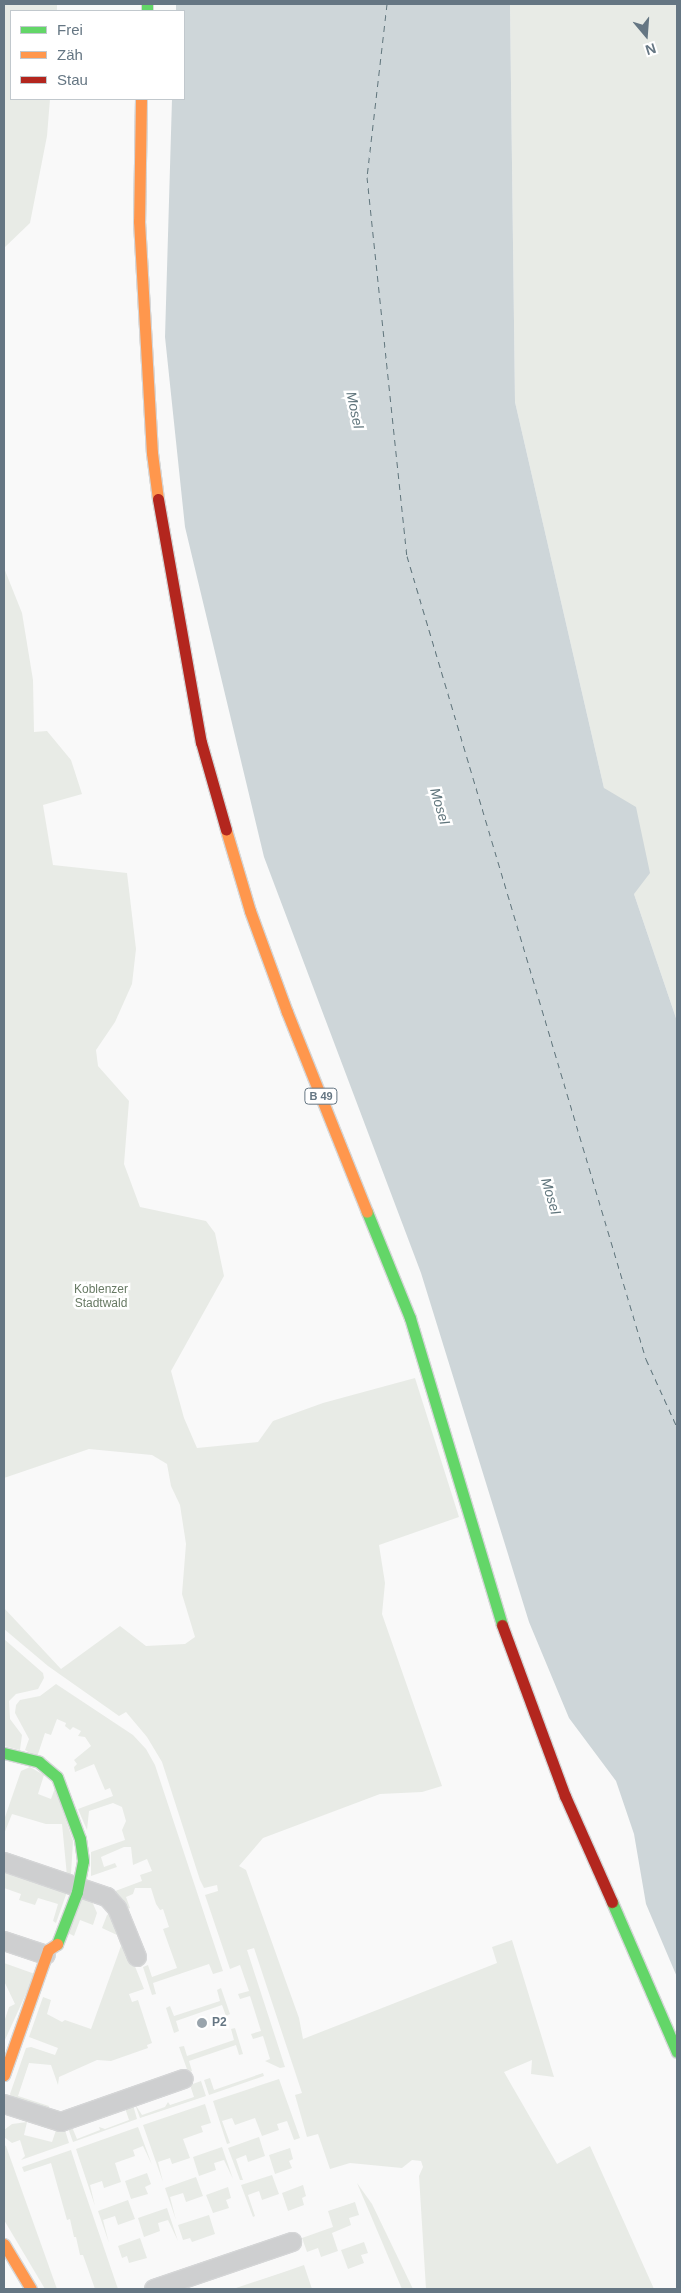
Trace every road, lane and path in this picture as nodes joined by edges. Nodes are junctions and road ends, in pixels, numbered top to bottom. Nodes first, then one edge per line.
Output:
1 (141, 100) edge
2 (4, 1753) edge
3 (4, 1862) edge
4 (78, 1886) junction
5 (4, 1941) edge
6 (46, 1955) junction
7 (137, 1958) dead end
8 (677, 2052) edge
9 (4, 2075) edge
10 (184, 2079) dead end
11 (4, 2104) edge
12 (292, 2242) dead end
13 (4, 2244) edge
14 (31, 2289) edge
15 (154, 2289) edge

1 - 8 main road, B 49
2 - 4 main road
3 - 4 street
4 - 6 main road
4 - 7 street
5 - 6 street
6 - 9 main road
10 - 11 street
12 - 15 street
13 - 14 main road

